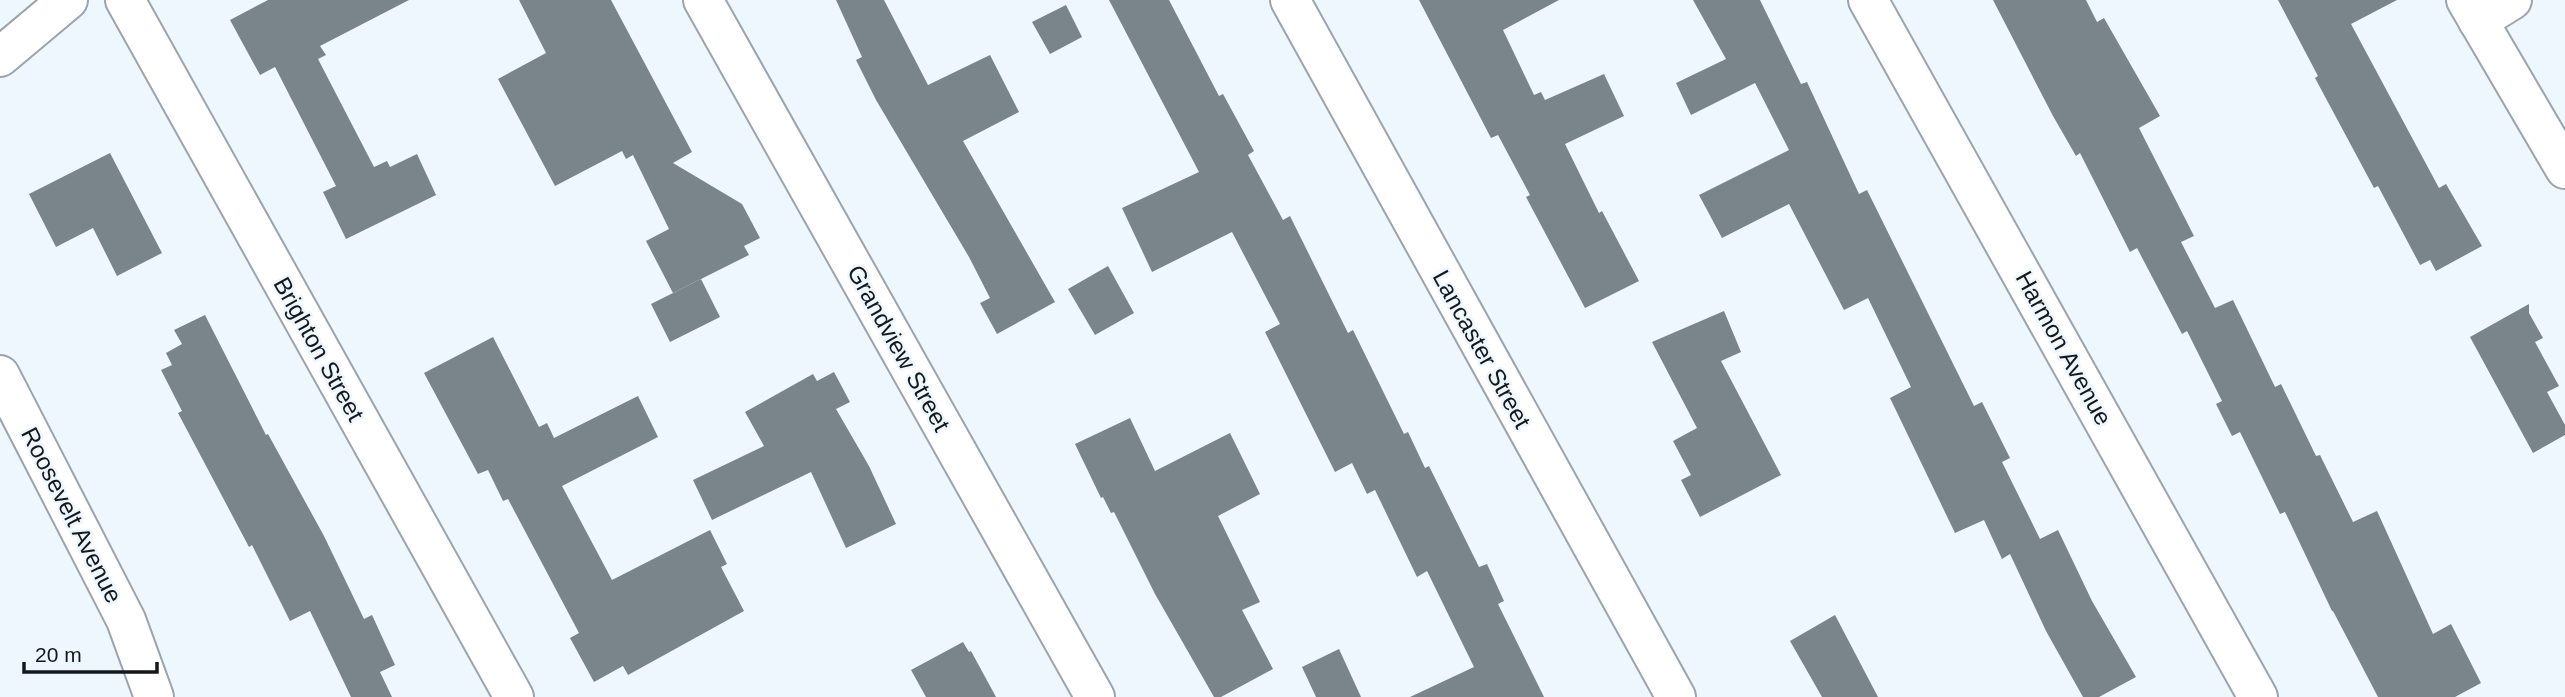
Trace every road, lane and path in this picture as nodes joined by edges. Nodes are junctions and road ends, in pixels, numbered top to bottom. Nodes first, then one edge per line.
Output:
1 (68, 0) edge
2 (125, 0) edge
3 (703, 0) edge
4 (1290, 0) edge
5 (1868, 0) edge
6 (2512, 0) edge
7 (2472, 10) edge
8 (0, 57) edge
9 (2565, 169) edge
10 (0, 376) edge
11 (154, 697) edge
12 (514, 697) edge
13 (1095, 697) edge
14 (1676, 697) edge
15 (2258, 697) edge

1 - 8 street
2 - 12 street, Brighton Street
3 - 13 street, Grandview Street
4 - 14 street, Lancaster Street
5 - 15 street, Harmon Avenue
6 - 7 street
7 - 9 street
10 - 11 street, Roosevelt Avenue

